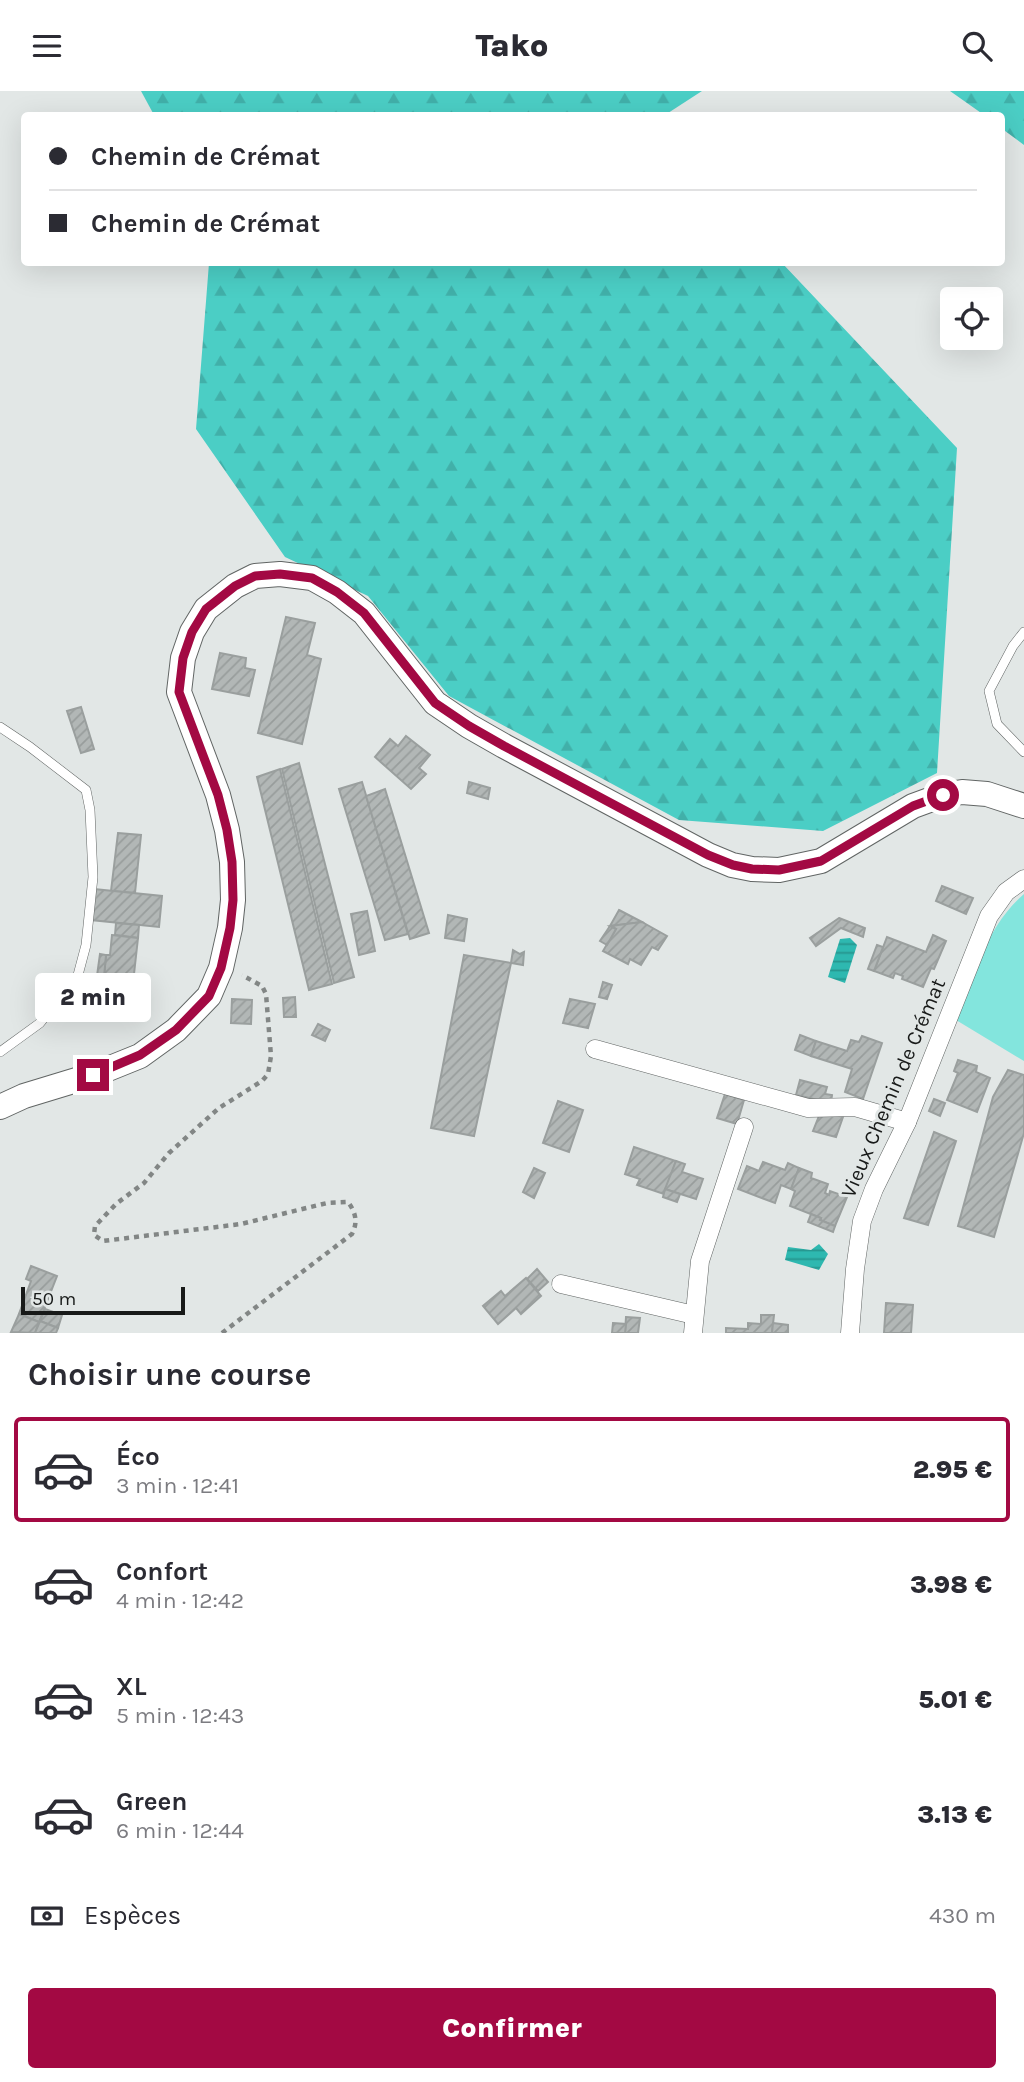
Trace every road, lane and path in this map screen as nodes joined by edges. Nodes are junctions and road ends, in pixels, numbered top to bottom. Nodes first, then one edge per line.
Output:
1 (1024, 632) edge
2 (0, 727) edge
3 (1024, 753) edge
4 (1024, 806) edge
5 (1024, 879) edge
6 (221, 968) junction
7 (595, 1049) dead end
8 (0, 1052) edge
9 (0, 1107) edge
10 (907, 1122) junction
11 (744, 1127) dead end
12 (561, 1284) dead end
13 (694, 1315) junction
14 (222, 1333) edge
15 (693, 1333) edge
16 (850, 1333) edge

1 - 3 lane
2 - 8 lane
4 - 6 street
5 - 10 street, Vieux Chemin de Crémat
6 - 9 street
6 - 14 path
7 - 10 street
10 - 16 street, Vieux Chemin de Crémat
11 - 13 street
12 - 13 street
13 - 15 street

